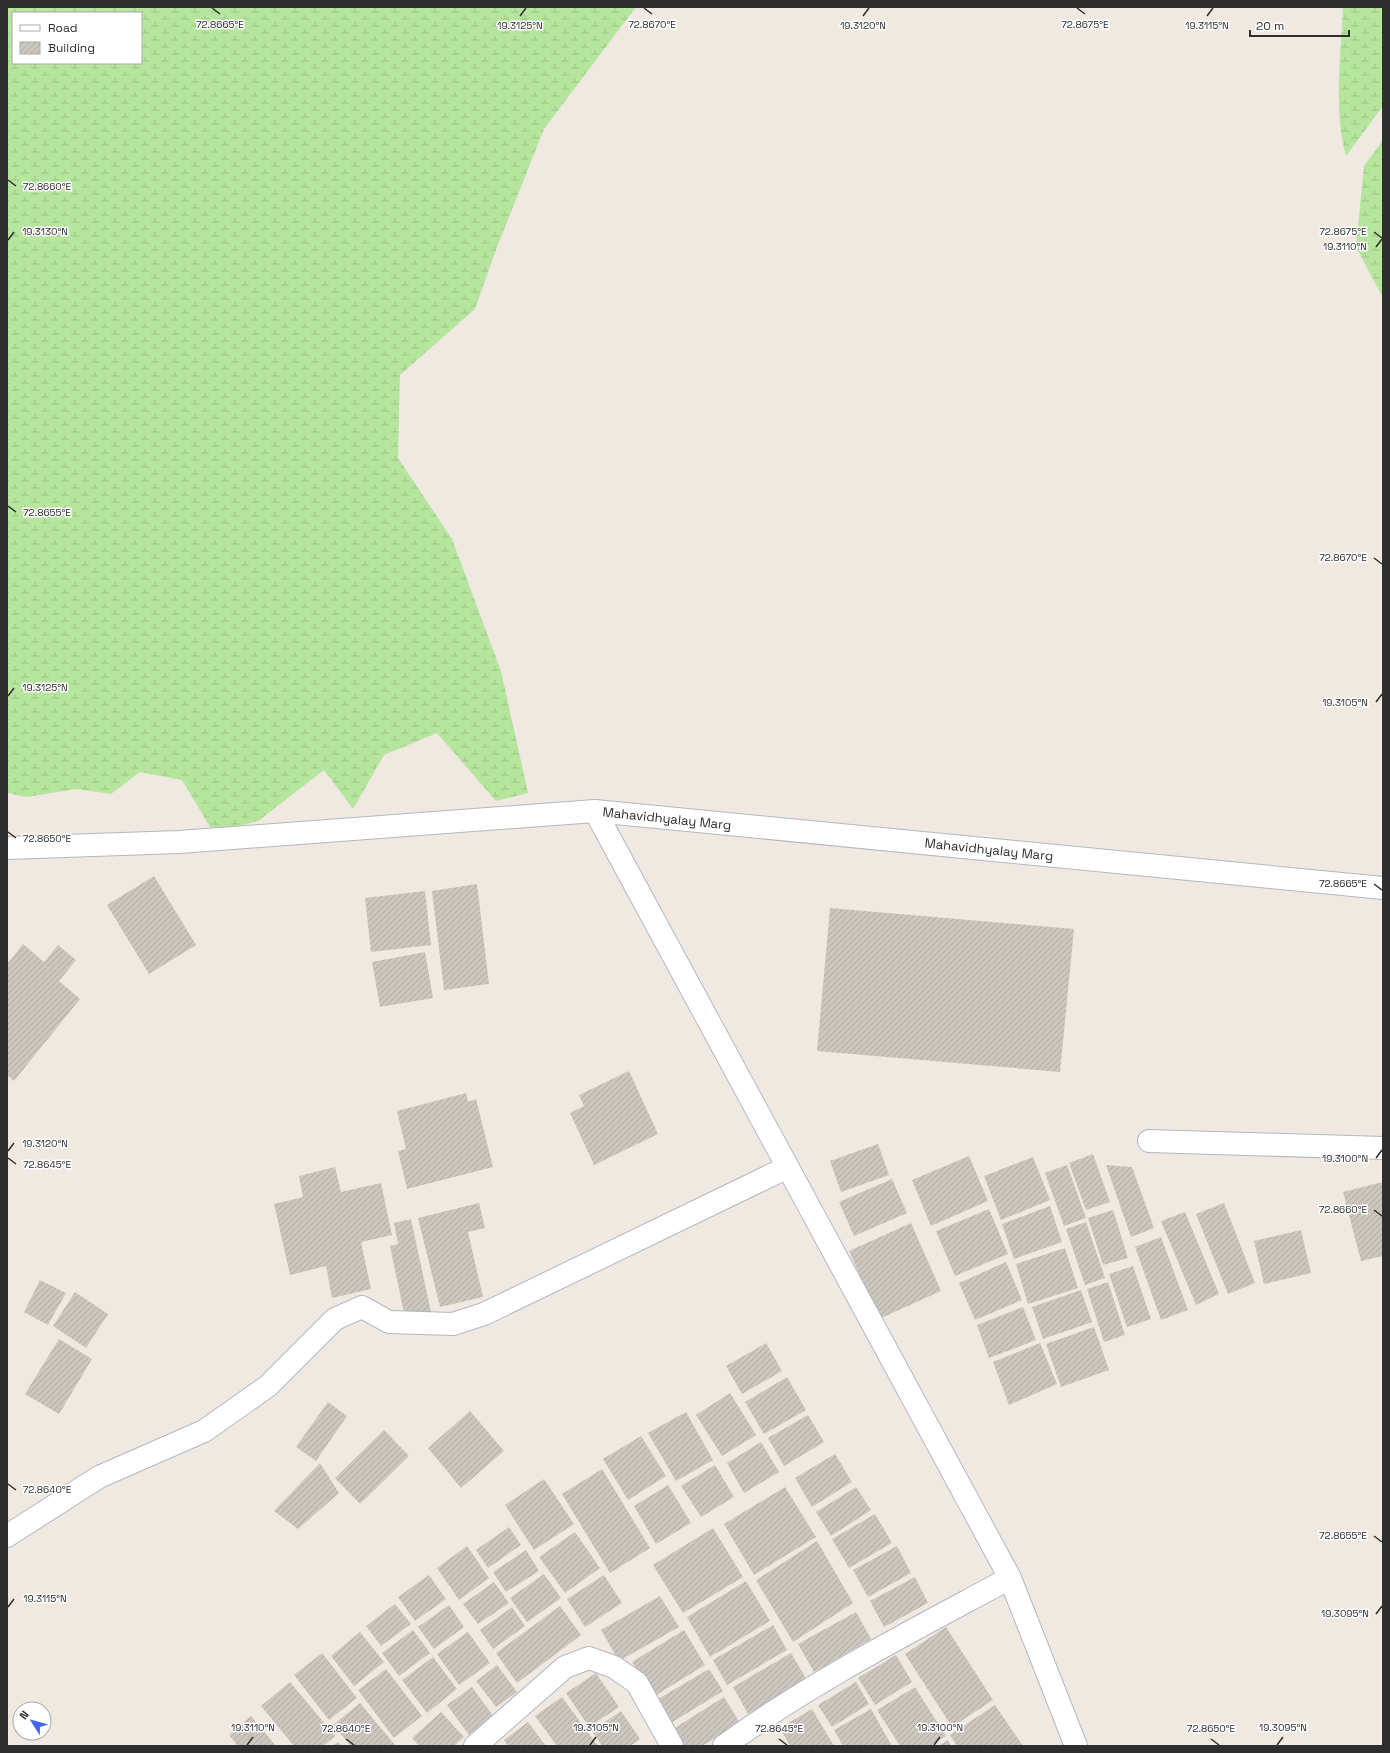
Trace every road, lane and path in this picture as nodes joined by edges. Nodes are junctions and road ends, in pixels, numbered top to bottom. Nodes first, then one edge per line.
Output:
1 (596, 811) junction
2 (7, 848) edge
3 (1383, 888) edge
4 (1150, 1142) dead end
5 (1383, 1148) edge
6 (788, 1167) junction
7 (7, 1536) edge
8 (1010, 1578) junction
9 (475, 1746) edge
10 (672, 1746) edge
11 (724, 1746) edge
12 (1076, 1746) edge

1 - 2 street, Mahavidhyalay Marg
1 - 3 street, Mahavidhyalay Marg
1 - 6 street
4 - 5 street
6 - 7 street
6 - 8 street
8 - 11 street
8 - 12 street
9 - 10 street

